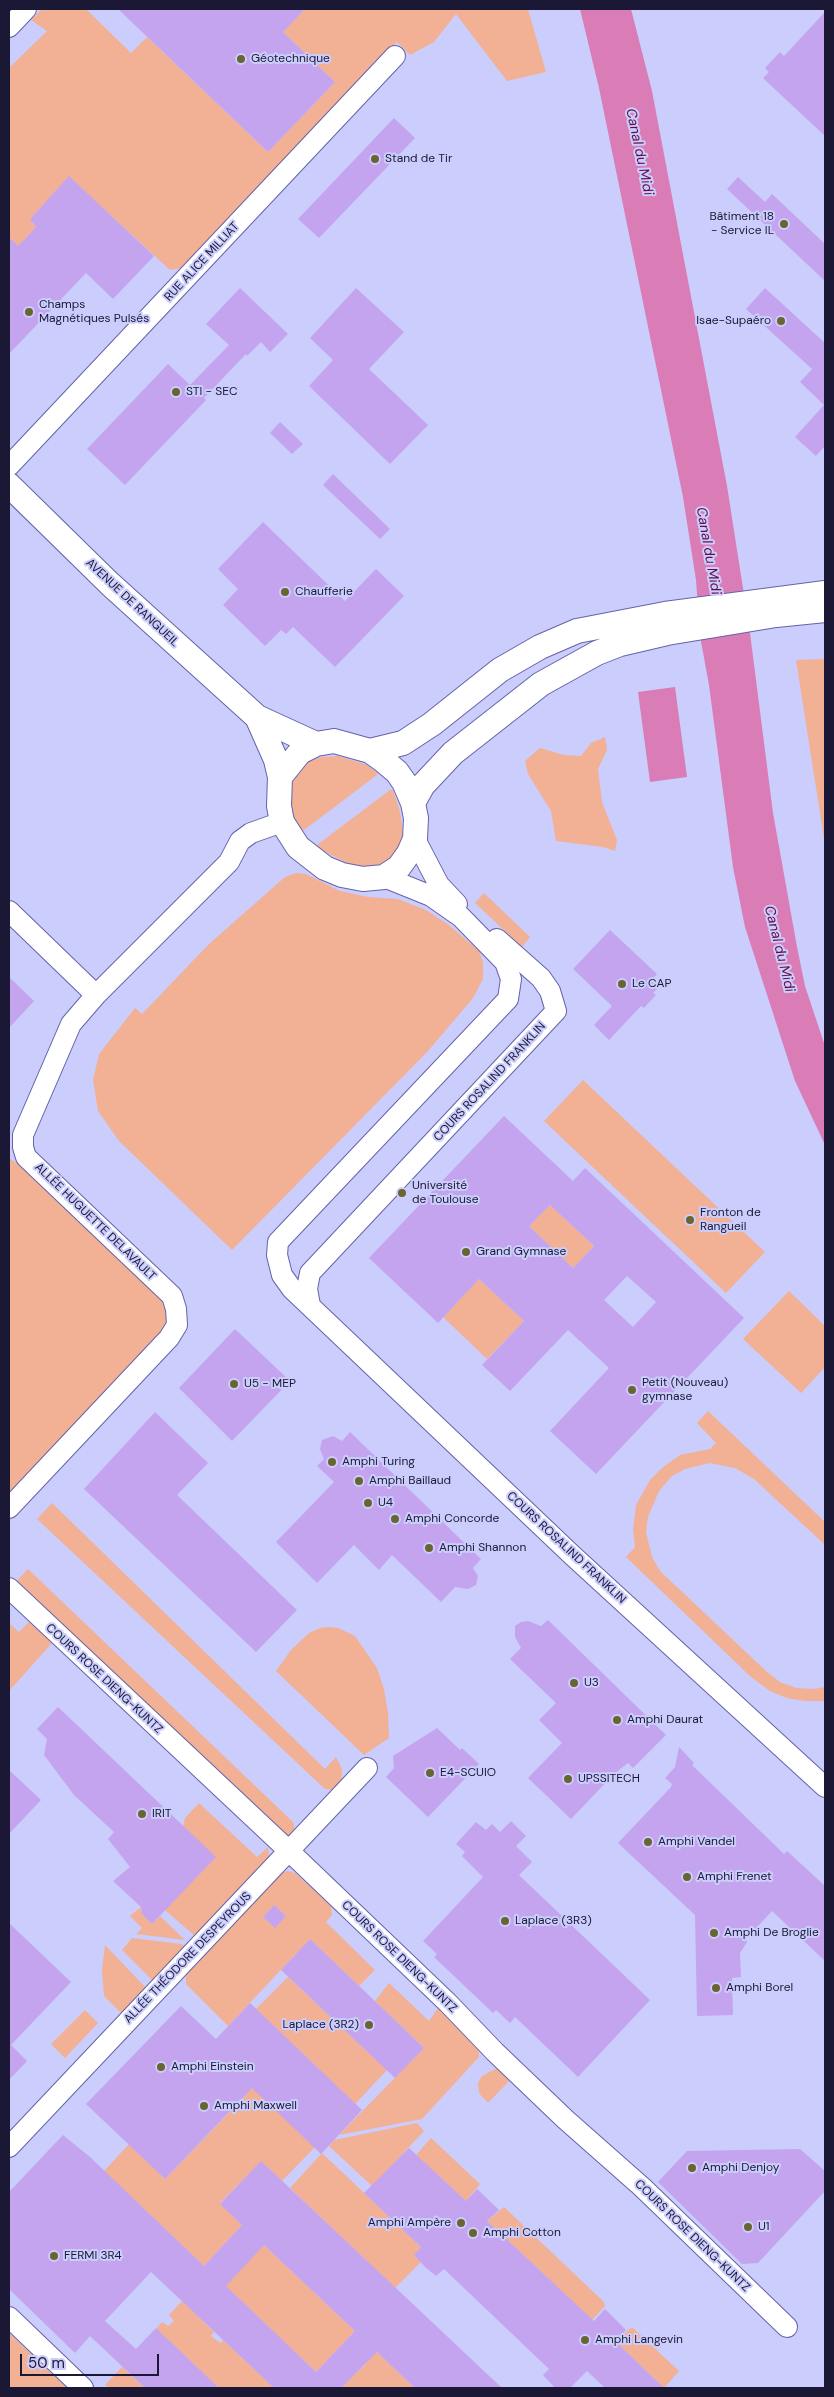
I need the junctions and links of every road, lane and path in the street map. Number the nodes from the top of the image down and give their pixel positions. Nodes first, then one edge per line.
1 (26, 9) edge
2 (9, 27) edge
3 (395, 56) dead end
4 (9, 466) edge
5 (9, 485) edge
6 (825, 593) edge
7 (774, 607) junction
8 (825, 610) edge
9 (666, 623) junction
10 (257, 717) junction
11 (316, 744) junction
12 (370, 751) junction
13 (280, 777) junction
14 (413, 803) junction
15 (282, 822) junction
16 (415, 839) junction
17 (384, 877) junction
18 (9, 911) edge
19 (96, 995) junction
20 (16, 1148) edge
21 (310, 1305) junction
22 (9, 1508) edge
23 (9, 1588) edge
24 (366, 1768) dead end
25 (825, 1787) edge
26 (289, 1851) junction
27 (9, 2147) edge
28 (9, 2317) edge
29 (787, 2327) dead end
30 (83, 2388) edge

1 - 2 street
3 - 4 street, RUE ALICE MILLIAT
5 - 10 street, AVENUE DE RANGUEIL
6 - 7 street
7 - 8 street
7 - 9 street
9 - 12 street
9 - 14 street
10 - 11 street, AVENUE DE RANGUEIL
10 - 13 street, AVENUE DE RANGUEIL
11 - 12 street
11 - 13 street
12 - 14 street
13 - 15 street
14 - 16 street
15 - 17 street
15 - 19 street, ALLÉE HUGUETTE DELAVAULT
16 - 17 street
16 - 21 street, COURS ROSALIND FRANKLIN
17 - 21 street, COURS ROSALIND FRANKLIN
18 - 19 street
19 - 20 street, ALLÉE HUGUETTE DELAVAULT
20 - 22 street, ALLÉE HUGUETTE DELAVAULT
21 - 25 street, COURS ROSALIND FRANKLIN
23 - 26 street, COURS ROSE DIENG-KUNTZ
24 - 26 street, ALLÉE THÉODORE DESPEYROUS
26 - 27 street, ALLÉE THÉODORE DESPEYROUS
26 - 29 street, COURS ROSE DIENG-KUNTZ
28 - 30 street

